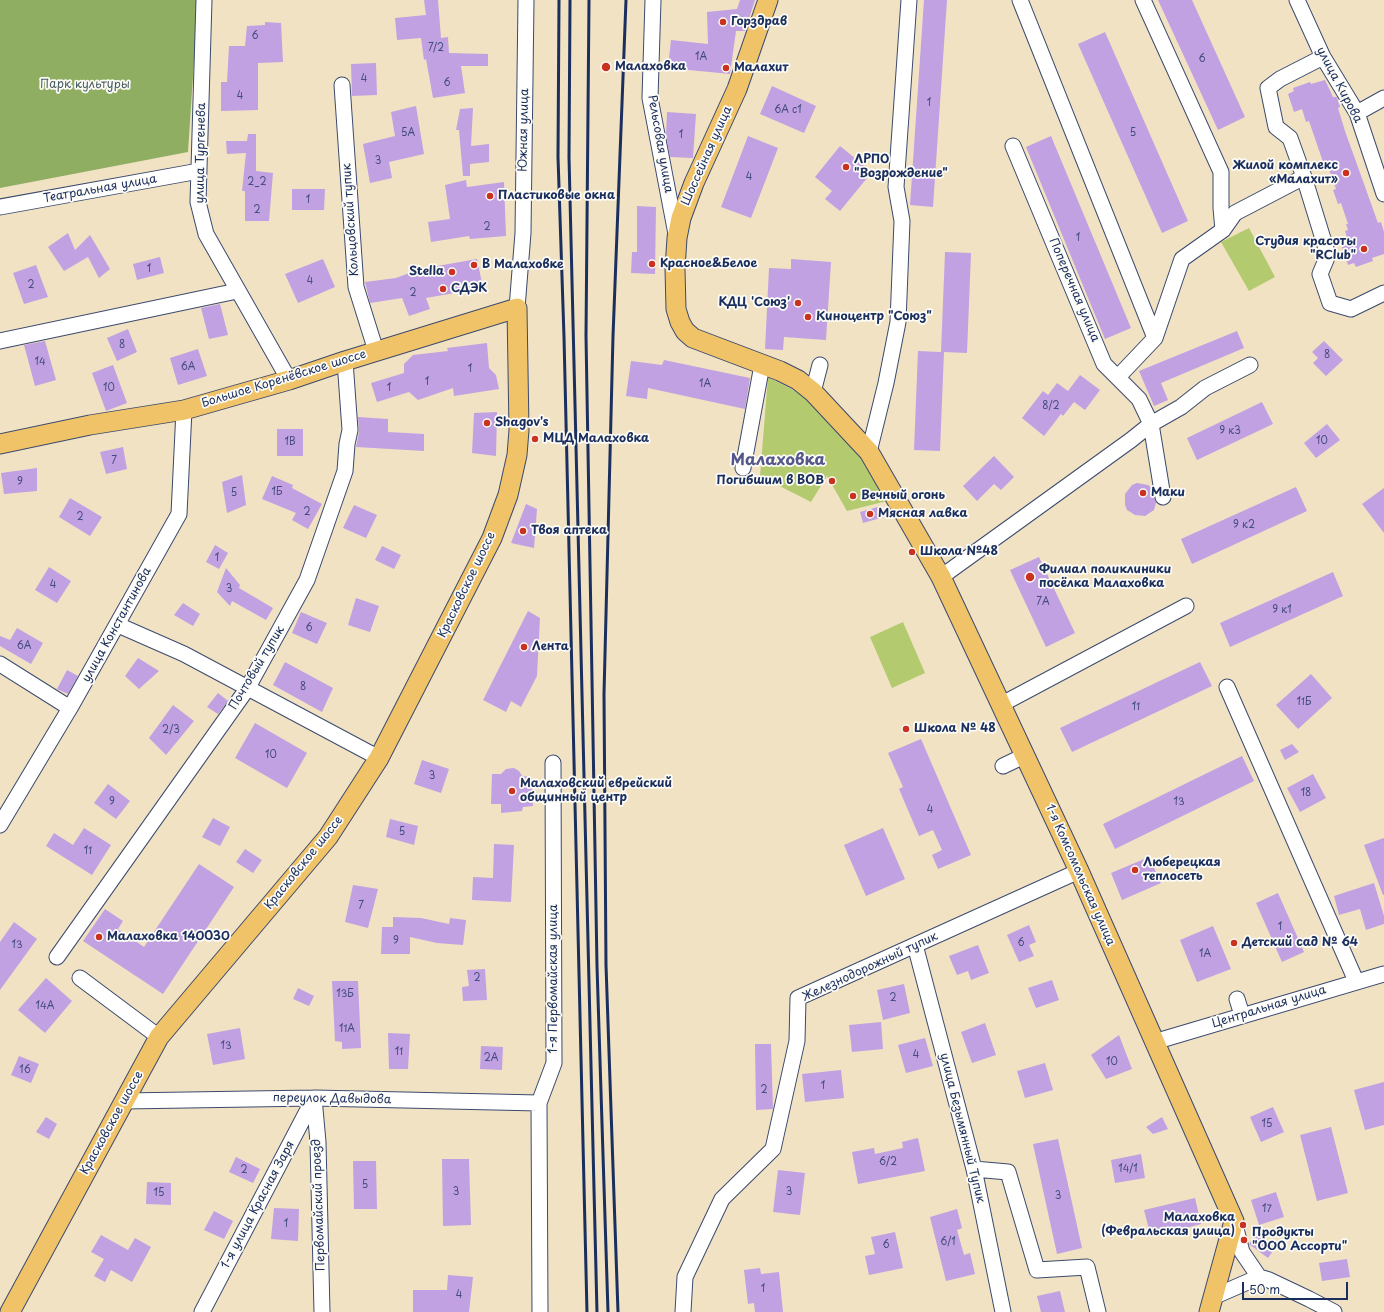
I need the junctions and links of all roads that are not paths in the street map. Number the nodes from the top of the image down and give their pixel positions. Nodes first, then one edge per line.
1 (204, 0) edge
2 (526, 0) edge
3 (653, 0) edge
4 (768, 0) edge
5 (909, 0) edge
6 (1020, 0) edge
7 (1143, 0) edge
8 (1297, 0) edge
9 (1323, 58) junction
10 (342, 85) dead end
11 (1384, 98) edge
12 (1357, 113) junction
13 (1013, 146) dead end
14 (199, 171) junction
15 (1304, 177) junction
16 (1384, 194) edge
17 (0, 207) edge
18 (1223, 230) junction
19 (677, 238) junction
20 (237, 291) junction
21 (1384, 293) edge
22 (517, 308) junction
23 (1155, 338) junction
24 (0, 341) edge
25 (376, 351) junction
26 (345, 361) junction
27 (762, 365) junction
28 (820, 365) dead end
29 (1250, 365) dead end
30 (1118, 377) junction
31 (289, 380) junction
32 (813, 392) junction
33 (184, 410) junction
34 (1151, 424) junction
35 (0, 444) edge
36 (870, 452) junction
37 (743, 468) dead end
38 (1163, 497) dead end
39 (941, 577) junction
40 (1186, 606) dead end
41 (118, 625) junction
42 (0, 664) edge
43 (1227, 687) dead end
44 (247, 689) junction
45 (1002, 704) junction
46 (70, 708) junction
47 (1026, 755) junction
48 (379, 758) junction
49 (553, 763) dead end
50 (1002, 766) dead end
51 (0, 825) edge
52 (1079, 870) junction
53 (915, 946) junction
54 (57, 957) dead end
55 (1384, 974) edge
56 (80, 978) dead end
57 (1356, 981) junction
58 (1237, 999) dead end
59 (1242, 1015) junction
60 (159, 1037) junction
61 (1154, 1042) junction
62 (314, 1098) junction
63 (124, 1101) junction
64 (539, 1103) junction
65 (974, 1169) junction
66 (1234, 1221) junction
67 (1259, 1277) junction
68 (1211, 1304) edge
69 (10, 1312) edge
70 (202, 1312) edge
71 (322, 1312) edge
72 (540, 1312) edge
73 (683, 1312) edge
74 (1003, 1312) edge
75 (1098, 1312) edge
76 (1334, 1312) edge

1 - 14 street, улица Тургенева
2 - 22 street, Южная улица
3 - 19 street, Рельсовая улица
4 - 19 main road, Шоссейная улица
5 - 36 street
6 - 23 street
7 - 18 street
8 - 9 street, улица Кирова
9 - 12 street, улица Кирова
9 - 15 street
10 - 25 street, Кольцовский тупик
11 - 12 street
12 - 16 street, улица Кирова
13 - 30 street, Поперечная улица
14 - 17 street, Театральная улица
14 - 20 street, улица Тургенева
15 - 18 street
15 - 21 street
18 - 23 street
19 - 27 main road, Шоссейная улица
20 - 24 street
20 - 31 street, улица Тургенева
22 - 25 main road, Большое Коренёвское шоссе
22 - 48 main road, Красковское шоссе
23 - 30 street
25 - 26 main road, Большое Коренёвское шоссе
26 - 31 main road, Большое Коренёвское шоссе
26 - 44 street, Почтовый тупик
27 - 32 main road, Шоссейная улица
27 - 37 street
28 - 32 street
29 - 34 street
30 - 34 street, Поперечная улица
31 - 33 main road, Большое Коренёвское шоссе
32 - 36 main road, Шоссейная улица
33 - 35 main road, Большое Коренёвское шоссе
33 - 41 street, улица Константинова
34 - 38 street, Поперечная улица
34 - 39 street
36 - 39 main road, 1-я Комсомольская улица
39 - 45 main road, 1-я Комсомольская улица
40 - 45 street
41 - 44 street
41 - 46 street, улица Константинова
42 - 46 street
43 - 57 street
44 - 48 street
44 - 54 street, Почтовый тупик
45 - 47 main road, 1-я Комсомольская улица
46 - 51 street, улица Константинова
47 - 50 street
47 - 52 main road, 1-я Комсомольская улица
48 - 60 main road, Красковское шоссе
49 - 64 street, 1-я Первомайская улица
52 - 53 street, Железнодорожный тупик
52 - 61 main road, 1-я Комсомольская улица
53 - 65 street, улица Безымянный Тупик
53 - 73 street, Железнодорожный тупик
55 - 57 street, Центральная улица
56 - 60 street
57 - 59 street, Центральная улица
58 - 59 street
59 - 61 street, Центральная улица
60 - 63 main road, Красковское шоссе
61 - 66 main road, 1-я Комсомольская улица
62 - 63 street, переулок Давыдова
62 - 64 street, переулок Давыдова
62 - 70 street, 1-я улица Красная Заря
62 - 71 street, Первомайский проезд
63 - 69 main road, Красковское шоссе
64 - 72 street, 1-я Первомайская улица
65 - 74 street, улица Безымянный Тупик
65 - 75 street
66 - 67 street
66 - 68 main road
67 - 68 street
67 - 76 street

